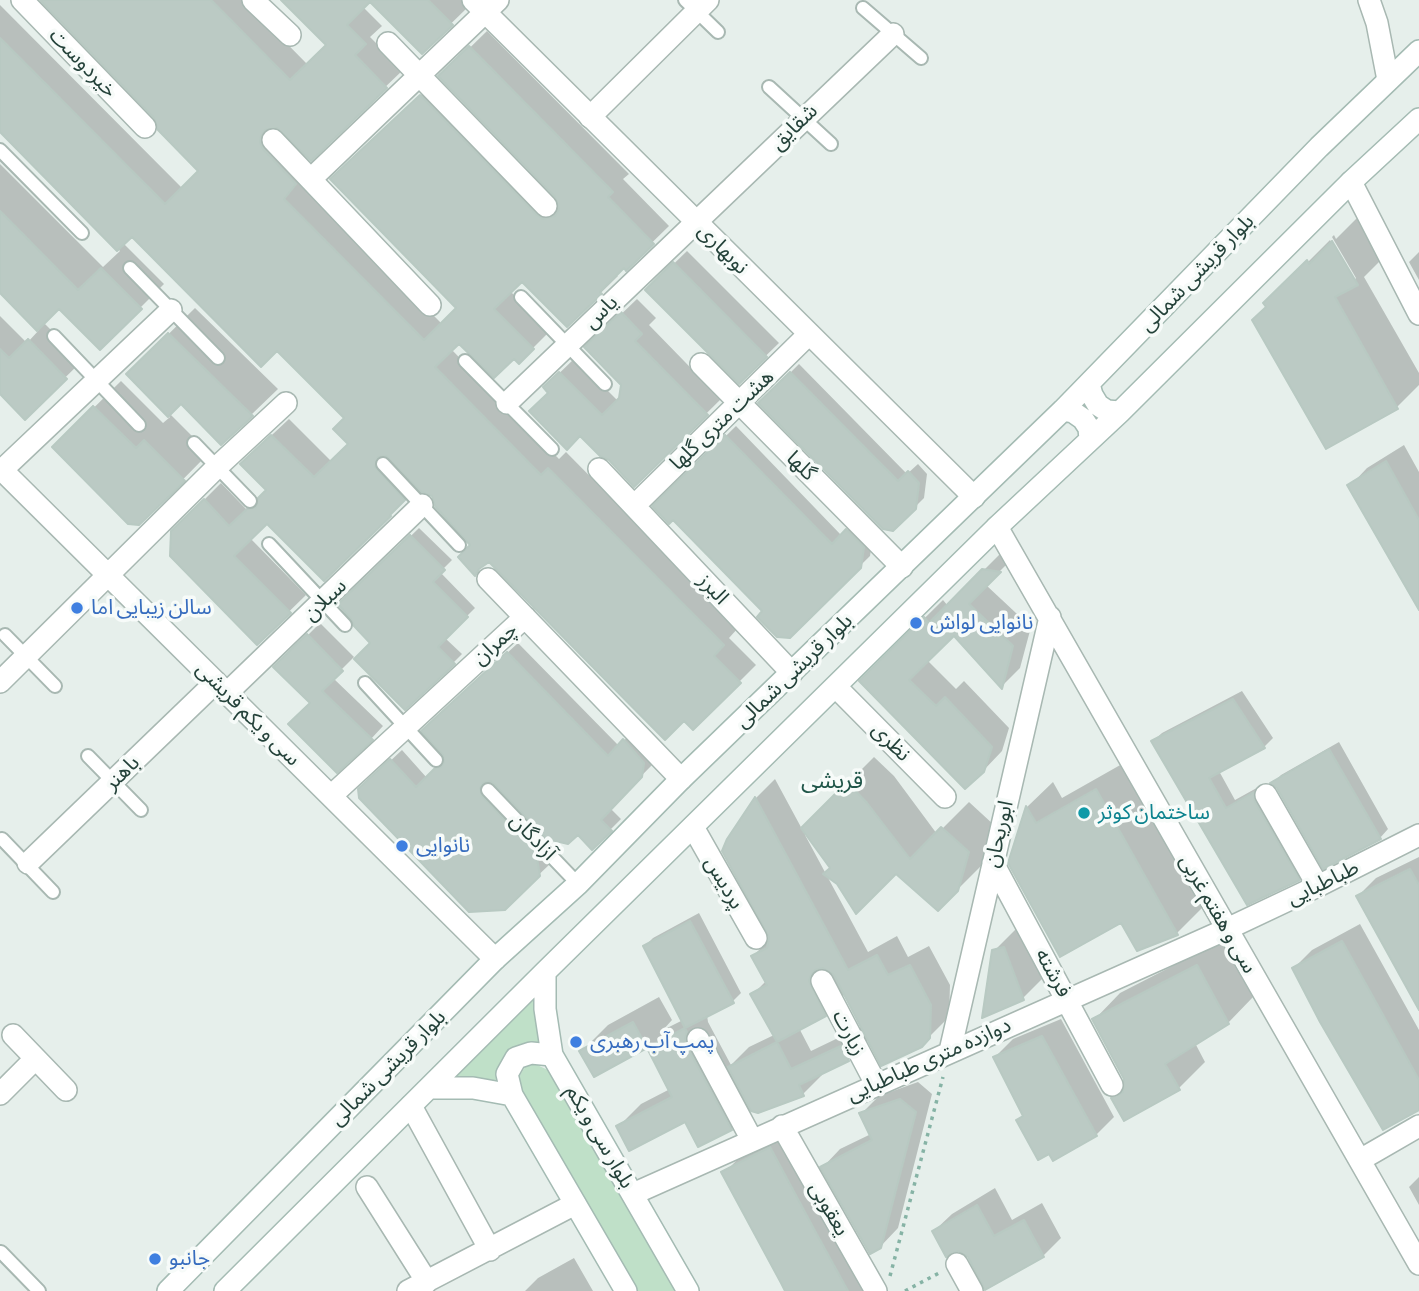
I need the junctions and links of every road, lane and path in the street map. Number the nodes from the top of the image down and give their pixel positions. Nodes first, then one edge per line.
1 (22, 0) edge
2 (253, 0) edge
3 (1369, 0) edge
4 (485, 4) edge
5 (696, 4) edge
6 (863, 8) dead end
7 (718, 32) dead end
8 (892, 34) junction
9 (290, 35) dead end
10 (388, 43) dead end
11 (1418, 50) edge
12 (920, 58) dead end
13 (418, 75) junction
14 (1388, 80) junction
15 (769, 88) dead end
16 (590, 117) junction
17 (803, 118) junction
18 (1419, 119) edge
19 (145, 127) dead end
20 (273, 140) dead end
21 (831, 144) dead end
22 (0, 150) edge
23 (311, 179) junction
24 (1351, 182) junction
25 (546, 206) dead end
26 (695, 221) junction
27 (82, 233) dead end
28 (130, 268) dead end
29 (521, 298) dead end
30 (430, 305) dead end
31 (171, 310) junction
32 (1419, 314) edge
33 (809, 334) junction
34 (54, 336) dead end
35 (568, 345) junction
36 (218, 358) dead end
37 (466, 361) dead end
38 (701, 364) dead end
39 (96, 380) junction
40 (605, 384) dead end
41 (1089, 384) junction
42 (286, 403) dead end
43 (507, 403) junction
44 (739, 404) junction
45 (1063, 410) junction
46 (1120, 412) junction
47 (139, 425) dead end
48 (1090, 440) junction
49 (194, 443) dead end
50 (552, 449) dead end
51 (383, 464) dead end
52 (217, 467) junction
53 (599, 469) dead end
54 (1, 470) edge
55 (974, 497) junction
56 (250, 501) dead end
57 (422, 505) junction
58 (634, 506) junction
59 (997, 527) junction
60 (269, 544) dead end
61 (459, 545) dead end
62 (902, 567) junction
63 (107, 574) junction
64 (488, 579) dead end
65 (325, 602) junction
66 (525, 617) junction
67 (1050, 617) junction
68 (345, 625) dead end
69 (5, 635) dead end
70 (25, 656) junction
71 (792, 673) junction
72 (0, 682) edge
73 (365, 683) dead end
74 (55, 686) dead end
75 (836, 687) junction
76 (221, 688) junction
77 (405, 726) junction
78 (88, 756) dead end
79 (436, 760) dead end
80 (681, 779) junction
81 (113, 781) junction
82 (488, 790) dead end
83 (1266, 795) dead end
84 (331, 796) junction
85 (945, 797) dead end
86 (141, 810) dead end
87 (693, 827) junction
88 (1419, 835) edge
89 (2, 839) dead end
90 (28, 863) junction
91 (993, 863) junction
92 (578, 884) junction
93 (1318, 886) junction
94 (53, 892) dead end
95 (1227, 929) junction
96 (756, 938) dead end
97 (495, 959) junction
98 (545, 972) junction
99 (822, 981) dead end
100 (1067, 999) junction
101 (13, 1035) dead end
102 (698, 1039) dead end
103 (950, 1051) junction
104 (552, 1055) junction
105 (35, 1059) junction
106 (876, 1084) junction
107 (1112, 1085) dead end
108 (429, 1088) junction
109 (66, 1090) dead end
110 (0, 1094) edge
111 (512, 1095) junction
112 (411, 1106) junction
113 (782, 1126) junction
114 (1419, 1126) edge
115 (752, 1140) junction
116 (1360, 1160) junction
117 (367, 1187) dead end
118 (633, 1194) junction
119 (575, 1204) junction
120 (490, 1250) junction
121 (1, 1252) edge
122 (957, 1264) joint
123 (1419, 1264) edge
124 (882, 1284) edge
125 (418, 1286) edge
126 (39, 1291) edge
127 (168, 1291) edge
128 (225, 1291) edge
129 (626, 1291) edge
130 (688, 1291) edge
131 (905, 1291) edge
132 (972, 1291) edge

1 - 19 street, خیردوست
2 - 9 street
3 - 14 street
4 - 13 street
4 - 16 street, نوبهاری
5 - 7 lane
5 - 16 street
6 - 8 lane
8 - 12 lane
8 - 17 street, شقایق
10 - 13 street
11 - 14 street, بلوار قریشی شمالی
13 - 23 street
13 - 25 street
14 - 41 street, بلوار قریشی شمالی
15 - 17 lane
16 - 26 street, نوبهاری
17 - 21 lane
17 - 26 street, شقایق
18 - 24 street, بلوار قریشی شمالی
20 - 23 street
22 - 27 lane
23 - 30 street
24 - 32 street
24 - 46 street, بلوار قریشی شمالی
26 - 33 street, نوبهاری
26 - 35 street, یاس
28 - 31 lane
29 - 35 lane
31 - 36 lane
31 - 39 street
33 - 44 street, هشت متری گلها
33 - 55 street, نوبهاری
34 - 39 lane
35 - 40 lane
35 - 43 street, یاس
37 - 43 lane
38 - 44 street, گلها
39 - 47 lane
39 - 54 street
41 - 45 street, بلوار قریشی شمالی
41 - 46 street
42 - 52 street
43 - 50 lane
44 - 58 street, هشت متری گلها
44 - 62 street, گلها
45 - 48 street
45 - 55 street, بلوار قریشی شمالی
46 - 48 street, بلوار قریشی شمالی
48 - 59 street, بلوار قریشی شمالی
49 - 52 lane
51 - 57 lane
52 - 56 lane
52 - 63 street
53 - 58 street, البرز
54 - 63 street, سی و یکم قریشی
55 - 62 street, بلوار قریشی شمالی
57 - 61 lane
57 - 65 street, سبلان
58 - 71 street, البرز
59 - 67 street, سی و هفتم غربی
59 - 75 street, بلوار قریشی شمالی
60 - 65 lane
62 - 71 street, بلوار قریشی شمالی
63 - 70 street
63 - 76 street, سی و یکم قریشی
64 - 66 street
65 - 68 lane
65 - 76 street, سبلان
66 - 77 street, چمران
66 - 80 street, چمران
67 - 91 street, ابوریحان
67 - 95 street, سی و هفتم غربی
69 - 70 lane
70 - 72 street
70 - 74 lane
71 - 80 street, بلوار قریشی شمالی
73 - 77 lane
75 - 85 street, نظری
75 - 87 street, بلوار قریشی شمالی
76 - 81 street, باهنر
76 - 84 street, سی و یکم قریشی
77 - 79 lane
77 - 84 street, چمران
78 - 81 lane
80 - 92 street, بلوار قریشی شمالی
81 - 86 lane
81 - 90 street, باهنر
82 - 92 lane, آزادگان
83 - 93 street
84 - 97 street, سی و یکم قریشی
87 - 96 street, پردیس
87 - 98 street, بلوار قریشی شمالی
88 - 93 street, طباطبایی
89 - 90 lane
90 - 94 lane
91 - 100 street, فرشته
91 - 103 street, ابوریحان
92 - 97 street, بلوار قریشی شمالی
93 - 95 street, طباطبایی
95 - 100 street, دوازده متری طباطبایی
95 - 116 street, سی و هفتم غربی
97 - 127 street, بلوار قریشی شمالی
98 - 104 street, بلوار سی و یکم
98 - 108 street, بلوار قریشی شمالی
99 - 106 street, زیارت
100 - 103 street, دوازده متری طباطبایی
100 - 107 street, فرشته
101 - 105 street
102 - 115 street
103 - 106 street, دوازده متری طباطبایی
103 - 124 path
104 - 111 street
104 - 118 street, بلوار سی و یکم
105 - 109 street
105 - 110 street
106 - 113 street, دوازده متری طباطبایی
108 - 111 street
108 - 112 street, بلوار قریشی شمالی
111 - 119 street
112 - 120 street
112 - 128 street, بلوار قریشی شمالی
113 - 115 street, دوازده متری طباطبایی
113 - 124 street, یعقوبی
114 - 116 street
115 - 118 street, دوازده متری طباطبایی
116 - 123 street, سی و هفتم غربی
117 - 125 street
118 - 130 street, بلوار سی و یکم
119 - 120 street
119 - 129 street
120 - 125 street
121 - 126 lane
122 - 131 path
122 - 132 street

